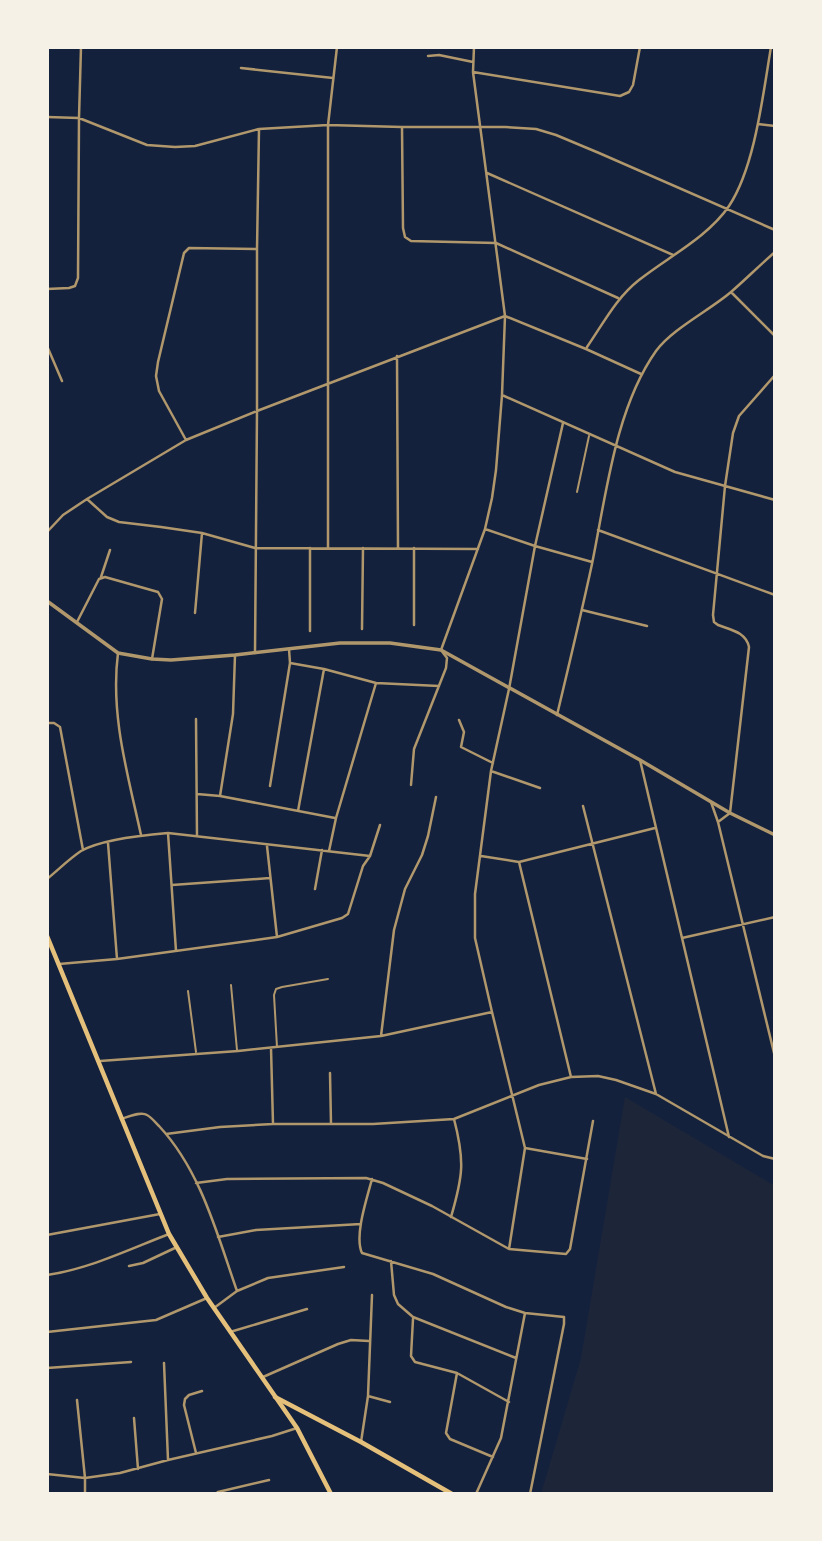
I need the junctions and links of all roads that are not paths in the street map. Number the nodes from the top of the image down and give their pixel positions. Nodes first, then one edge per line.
1 (81, 47) edge
2 (337, 47) edge
3 (474, 47) edge
4 (640, 47) edge
5 (771, 47) edge
6 (428, 56) dead end
7 (473, 62) junction
8 (241, 68) dead end
9 (473, 72) junction
10 (332, 78) junction
11 (47, 117) edge
12 (79, 118) junction
13 (758, 124) junction
14 (328, 125) junction
15 (775, 126) edge
16 (402, 127) junction
17 (480, 127) junction
18 (259, 129) junction
19 (487, 173) junction
20 (727, 209) junction
21 (775, 230) edge
22 (495, 243) junction
23 (257, 249) junction
24 (775, 252) edge
25 (673, 255) junction
26 (47, 289) edge
27 (731, 292) junction
28 (620, 298) junction
29 (505, 316) junction
30 (775, 336) edge
31 (47, 346) edge
32 (586, 349) junction
33 (397, 356) junction
34 (641, 374) junction
35 (775, 374) edge
36 (62, 381) dead end
37 (327, 384) junction
38 (502, 395) junction
39 (257, 411) junction
40 (563, 423) junction
41 (590, 435) junction
42 (186, 440) junction
43 (616, 447) junction
44 (725, 486) junction
45 (577, 492) dead end
46 (87, 499) junction
47 (775, 500) edge
48 (485, 529) junction
49 (598, 530) junction
50 (47, 532) edge
51 (202, 533) junction
52 (535, 546) junction
53 (255, 548) junction
54 (310, 548) junction
55 (328, 548) junction
56 (363, 548) junction
57 (398, 548) junction
58 (414, 548) junction
59 (478, 549) junction
60 (110, 550) dead end
61 (592, 562) junction
62 (717, 573) junction
63 (101, 578) junction
64 (775, 595) edge
65 (47, 601) edge
66 (582, 610) junction
67 (195, 613) dead end
68 (76, 623) junction
69 (414, 625) dead end
70 (647, 626) dead end
71 (362, 629) dead end
72 (310, 631) dead end
73 (289, 649) junction
74 (441, 650) junction
75 (118, 653) junction
76 (255, 653) junction
77 (235, 655) junction
78 (152, 659) junction
79 (290, 663) junction
80 (324, 669) junction
81 (376, 683) junction
82 (439, 686) junction
83 (509, 689) junction
84 (557, 715) junction
85 (196, 719) dead end
86 (459, 720) dead end
87 (47, 723) edge
88 (640, 760) junction
89 (493, 763) junction
90 (491, 771) junction
91 (411, 785) dead end
92 (270, 786) dead end
93 (541, 788) dead end
94 (197, 794) junction
95 (220, 796) junction
96 (436, 797) dead end
97 (711, 802) junction
98 (583, 806) dead end
99 (298, 811) junction
100 (730, 813) junction
101 (336, 818) junction
102 (718, 822) junction
103 (380, 825) dead end
104 (655, 828) junction
105 (168, 833) junction
106 (141, 835) junction
107 (775, 835) edge
108 (197, 836) junction
109 (108, 842) junction
110 (593, 844) junction
111 (267, 845) junction
112 (83, 850) junction
113 (322, 850) junction
114 (329, 851) junction
115 (480, 855) junction
116 (370, 856) junction
117 (519, 862) junction
118 (270, 878) junction
119 (47, 879) edge
120 (172, 885) junction
121 (315, 890) dead end
122 (775, 917) edge
123 (742, 925) junction
124 (47, 936) edge
125 (277, 937) junction
126 (682, 939) junction
127 (176, 951) junction
128 (117, 958) junction
129 (59, 964) junction
130 (328, 979) dead end
131 (230, 985) dead end
132 (188, 991) dead end
133 (492, 1012) junction
134 (380, 1037) junction
135 (277, 1047) junction
136 (271, 1048) junction
137 (237, 1051) junction
138 (196, 1053) junction
139 (775, 1057) edge
140 (99, 1061) junction
141 (330, 1073) dead end
142 (571, 1077) junction
143 (656, 1094) junction
144 (511, 1095) junction
145 (121, 1119) junction
146 (454, 1119) junction
147 (593, 1121) dead end
148 (331, 1124) junction
149 (273, 1125) junction
150 (166, 1134) junction
151 (729, 1137) junction
152 (525, 1148) junction
153 (587, 1159) junction
154 (775, 1159) edge
155 (372, 1179) junction
156 (196, 1183) junction
157 (160, 1214) junction
158 (451, 1217) junction
159 (361, 1224) junction
160 (169, 1234) junction
161 (47, 1235) edge
162 (218, 1237) junction
163 (177, 1247) junction
164 (509, 1249) junction
165 (391, 1261) junction
166 (129, 1266) dead end
167 (344, 1267) dead end
168 (47, 1275) edge
169 (237, 1291) junction
170 (372, 1296) dead end
171 (207, 1298) junction
172 (214, 1308) junction
173 (307, 1309) dead end
174 (525, 1313) junction
175 (413, 1317) junction
176 (47, 1332) edge
177 (230, 1332) junction
178 (369, 1341) junction
179 (516, 1358) junction
180 (131, 1362) dead end
181 (164, 1363) dead end
182 (47, 1367) edge
183 (457, 1373) junction
184 (262, 1377) junction
185 (202, 1391) dead end
186 (368, 1396) junction
187 (275, 1397) junction
188 (77, 1400) dead end
189 (390, 1402) dead end
190 (509, 1402) junction
191 (134, 1418) dead end
192 (297, 1428) junction
193 (361, 1442) junction
194 (196, 1453) junction
195 (493, 1457) junction
196 (168, 1460) junction
197 (138, 1469) junction
198 (47, 1474) edge
199 (85, 1478) junction
200 (269, 1480) dead end
201 (85, 1494) edge
202 (216, 1494) edge
203 (331, 1494) edge
204 (452, 1494) edge
205 (476, 1494) edge
206 (530, 1494) edge

1 - 12 street
2 - 10 street
3 - 7 street
4 - 9 street
5 - 13 street
6 - 7 street
7 - 9 street
8 - 10 street
9 - 17 street
10 - 14 street
11 - 12 street
12 - 18 street
12 - 26 street
13 - 15 street
13 - 20 street
14 - 16 street
14 - 18 street
14 - 37 street
16 - 17 street
16 - 22 street
17 - 19 street
17 - 20 street
18 - 23 street
19 - 22 street
19 - 25 street
20 - 21 street
20 - 25 street
22 - 28 street
22 - 29 street
23 - 39 street
23 - 42 street
24 - 27 street
25 - 28 street
27 - 30 street
27 - 34 street
28 - 32 street
29 - 32 street
29 - 33 street
29 - 38 street
31 - 36 street
32 - 34 street
33 - 37 street
33 - 57 street
34 - 43 street
35 - 44 street
37 - 39 street
37 - 55 street
38 - 40 street
38 - 48 street
39 - 42 street
39 - 53 street
40 - 41 street
40 - 52 street
41 - 43 street
41 - 45 lane
42 - 46 street
43 - 44 street
43 - 49 street
44 - 47 street
44 - 62 street
46 - 50 street
46 - 51 street
48 - 52 street
48 - 59 street
49 - 61 street
49 - 62 street
51 - 53 street
51 - 67 street
52 - 61 street
52 - 83 street
53 - 54 street
53 - 76 street
54 - 55 street
54 - 72 street
55 - 56 street
56 - 57 street
56 - 71 street
57 - 58 street
58 - 59 street
58 - 69 street
59 - 74 street
60 - 63 street
61 - 66 street
62 - 64 street
62 - 100 street
63 - 68 street
63 - 78 street
65 - 68 street
66 - 70 street
66 - 84 street
68 - 75 street
73 - 74 street
73 - 76 street
73 - 79 street
74 - 82 street
74 - 83 street
75 - 78 street
75 - 106 street
76 - 77 street
77 - 78 street
77 - 95 street
79 - 80 street
79 - 92 street
80 - 81 street
80 - 99 street
81 - 82 street
81 - 101 street
82 - 91 street
83 - 84 street
83 - 89 street
84 - 88 street
85 - 94 street
86 - 89 street
87 - 112 street
88 - 97 street
88 - 104 street
89 - 90 street
90 - 93 street
90 - 115 street
94 - 95 street
94 - 108 street
95 - 99 street
96 - 134 street
97 - 100 street
97 - 102 street
98 - 110 street
99 - 101 street
100 - 102 street
100 - 107 street
101 - 114 street
102 - 123 street
103 - 116 street
104 - 110 street
104 - 126 street
105 - 106 street
105 - 108 street
105 - 120 street
106 - 109 street
108 - 111 street
109 - 112 street
109 - 128 street
110 - 117 street
110 - 143 street
111 - 113 street
111 - 118 street
112 - 119 street
113 - 114 street
113 - 121 street
114 - 116 street
115 - 117 street
115 - 133 street
116 - 125 street
117 - 142 street
118 - 120 street
118 - 125 street
120 - 127 street
122 - 123 street
123 - 126 street
123 - 139 street
124 - 129 main road
125 - 127 street
126 - 151 street
127 - 128 street
128 - 129 street
129 - 140 main road
130 - 135 lane
131 - 137 lane
132 - 138 lane
133 - 134 street
133 - 144 street
134 - 135 street
135 - 136 street
136 - 137 street
136 - 149 street
137 - 138 street
138 - 140 street
140 - 145 main road
141 - 148 street
142 - 143 street
142 - 144 street
143 - 151 street
144 - 146 street
144 - 152 street
145 - 150 street
145 - 157 main road
146 - 148 street
146 - 158 street
147 - 153 street
148 - 149 street
149 - 150 street
150 - 156 street
151 - 154 street
152 - 153 street
152 - 164 street
153 - 164 street
155 - 156 street
155 - 158 street
155 - 159 street
156 - 162 street
157 - 160 main road
157 - 161 street
158 - 164 street
159 - 162 street
159 - 165 street
160 - 163 main road
160 - 168 street
162 - 169 street
163 - 166 street
163 - 171 main road
165 - 174 street
165 - 175 street
167 - 169 street
169 - 172 street
170 - 178 street
171 - 172 main road
171 - 176 street
172 - 177 main road
173 - 177 street
174 - 179 street
174 - 206 street
175 - 179 street
175 - 183 street
177 - 184 main road
178 - 184 street
178 - 186 street
179 - 190 street
180 - 182 street
181 - 196 street
183 - 190 street
183 - 195 street
184 - 187 main road
185 - 194 street
186 - 189 street
186 - 193 street
187 - 192 main road
187 - 193 main road
188 - 199 street
190 - 195 street
191 - 197 street
192 - 194 street
192 - 203 main road
193 - 204 main road
194 - 196 street
195 - 205 street
196 - 197 street
197 - 199 street
198 - 199 street
199 - 201 street
200 - 202 street

